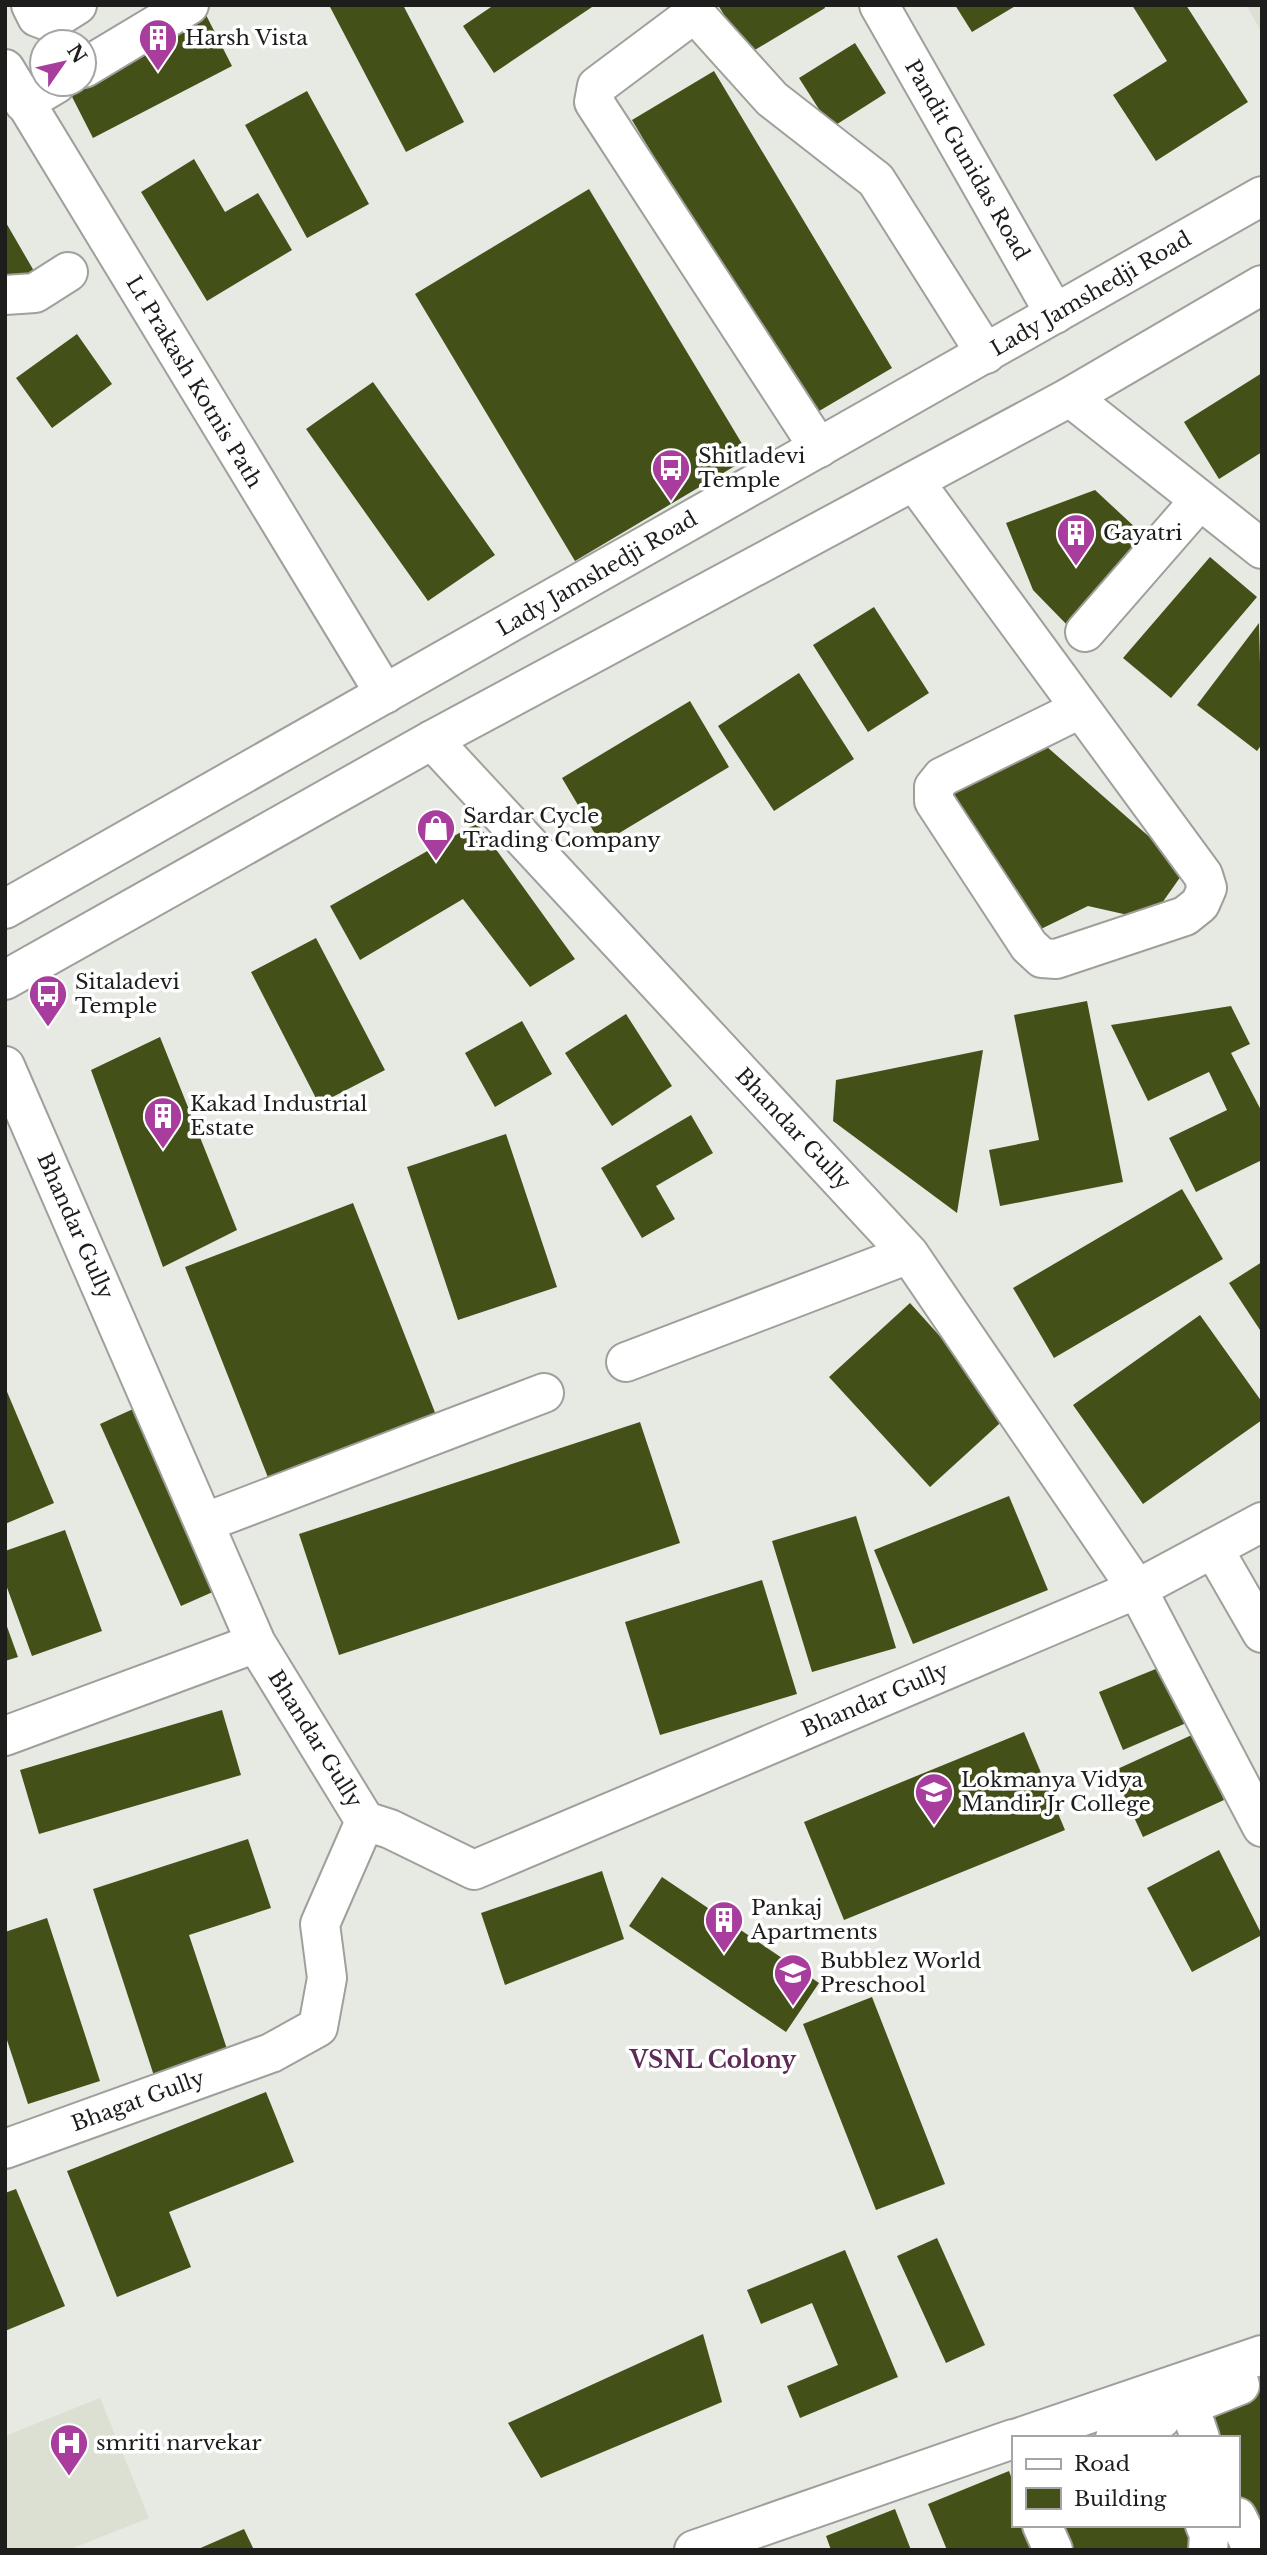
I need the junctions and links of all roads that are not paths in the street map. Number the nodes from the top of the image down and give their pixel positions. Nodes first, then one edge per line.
1 (31, 5) edge
2 (76, 5) edge
3 (189, 5) edge
4 (879, 5) edge
5 (98, 60) edge
6 (5, 69) edge
7 (32, 98) edge
8 (24, 103) junction
9 (1262, 196) edge
10 (68, 272) dead end
11 (1262, 285) edge
12 (5, 295) edge
13 (1055, 314) junction
14 (986, 354) junction
15 (1070, 397) junction
16 (819, 448) junction
17 (915, 481) junction
18 (1200, 500) junction
19 (1262, 549) edge
20 (1084, 632) dead end
21 (384, 694) junction
22 (1080, 709) junction
23 (432, 740) junction
24 (5, 909) edge
25 (5, 980) edge
26 (5, 1066) edge
27 (909, 1254) junction
28 (626, 1362) dead end
29 (544, 1393) dead end
30 (206, 1522) junction
31 (1262, 1522) edge
32 (1213, 1548) junction
33 (1138, 1589) junction
34 (1258, 1618) edge
35 (256, 1643) junction
36 (5, 1736) edge
37 (365, 1821) junction
38 (1262, 1827) edge
39 (5, 2149) edge
40 (1262, 2355) edge
41 (1262, 2377) edge
42 (1160, 2417) edge
43 (1053, 2436) edge
44 (1119, 2436) edge
45 (1199, 2436) edge
46 (1012, 2443) edge
47 (1239, 2521) edge
48 (1043, 2527) edge
49 (1206, 2527) edge
50 (694, 2550) edge
51 (1053, 2550) edge
52 (1208, 2550) edge
53 (1253, 2550) edge

1 - 2 street
3 - 5 street
4 - 13 street, Pandit Gunidas Road
6 - 8 street, Lt Prakash Kotnis Path
7 - 8 street
8 - 21 street, Lt Prakash Kotnis Path
9 - 13 street, Lady Jamshedji Road
10 - 12 street
11 - 15 street
13 - 14 street, Lady Jamshedji Road
14 - 16 street, Lady Jamshedji Road
14 - 16 street
15 - 17 street
15 - 18 street
16 - 21 street, Lady Jamshedji Road
17 - 22 street
17 - 23 street
18 - 19 street
18 - 20 street
21 - 24 street, Lady Jamshedji Road
22 - 22 street
23 - 25 street
23 - 27 street, Bhandar Gully
26 - 30 street, Bhandar Gully
27 - 28 street
27 - 33 street, Bhandar Gully
29 - 30 street
30 - 35 street, Bhandar Gully
31 - 32 street
32 - 33 street
32 - 34 street
33 - 37 street, Bhandar Gully
33 - 38 street
35 - 36 street
35 - 37 street, Bhandar Gully
37 - 39 street, Bhagat Gully
40 - 42 street
41 - 45 street
42 - 43 street
42 - 44 street
46 - 50 street
47 - 53 street
48 - 51 street
49 - 52 street

